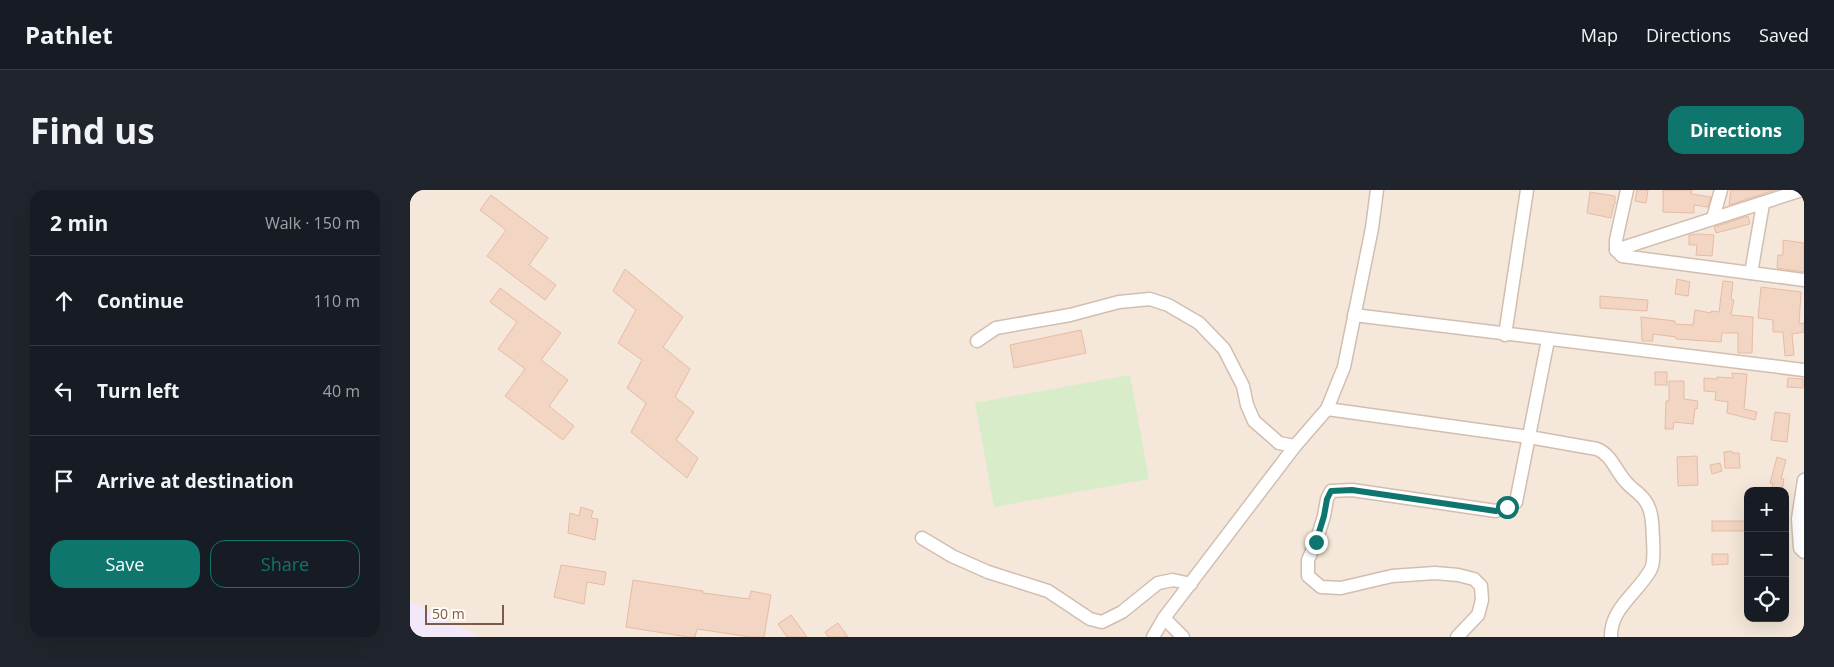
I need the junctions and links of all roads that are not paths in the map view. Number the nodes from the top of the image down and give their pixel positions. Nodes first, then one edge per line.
1 (1377, 190) edge
2 (1527, 190) edge
3 (1627, 190) edge
4 (1721, 190) edge
5 (1802, 190) edge
6 (1764, 204) junction
7 (1713, 218) junction
8 (1616, 250) junction
9 (1751, 273) junction
10 (1804, 280) edge
11 (1354, 315) junction
12 (1505, 335) junction
13 (977, 340) dead end
14 (1548, 340) junction
15 (1804, 370) edge
16 (1327, 409) junction
17 (1530, 437) junction
18 (1295, 446) junction
19 (1804, 480) edge
20 (922, 538) dead end
21 (1804, 552) edge
22 (1191, 584) junction
23 (1164, 618) junction
24 (1153, 637) edge
25 (1183, 637) edge
26 (1457, 637) edge
27 (1611, 637) edge

1 - 11 street
2 - 12 street
3 - 8 street
4 - 7 street
5 - 6 street
6 - 7 street
6 - 9 street
7 - 8 street
8 - 9 street
9 - 10 street
11 - 12 street
11 - 16 street
12 - 14 street
13 - 18 street
14 - 15 street
14 - 17 street
16 - 17 street
16 - 18 street
17 - 26 street
17 - 27 street
18 - 22 street
19 - 21 street
20 - 22 street
22 - 23 street
23 - 24 street
23 - 25 street

